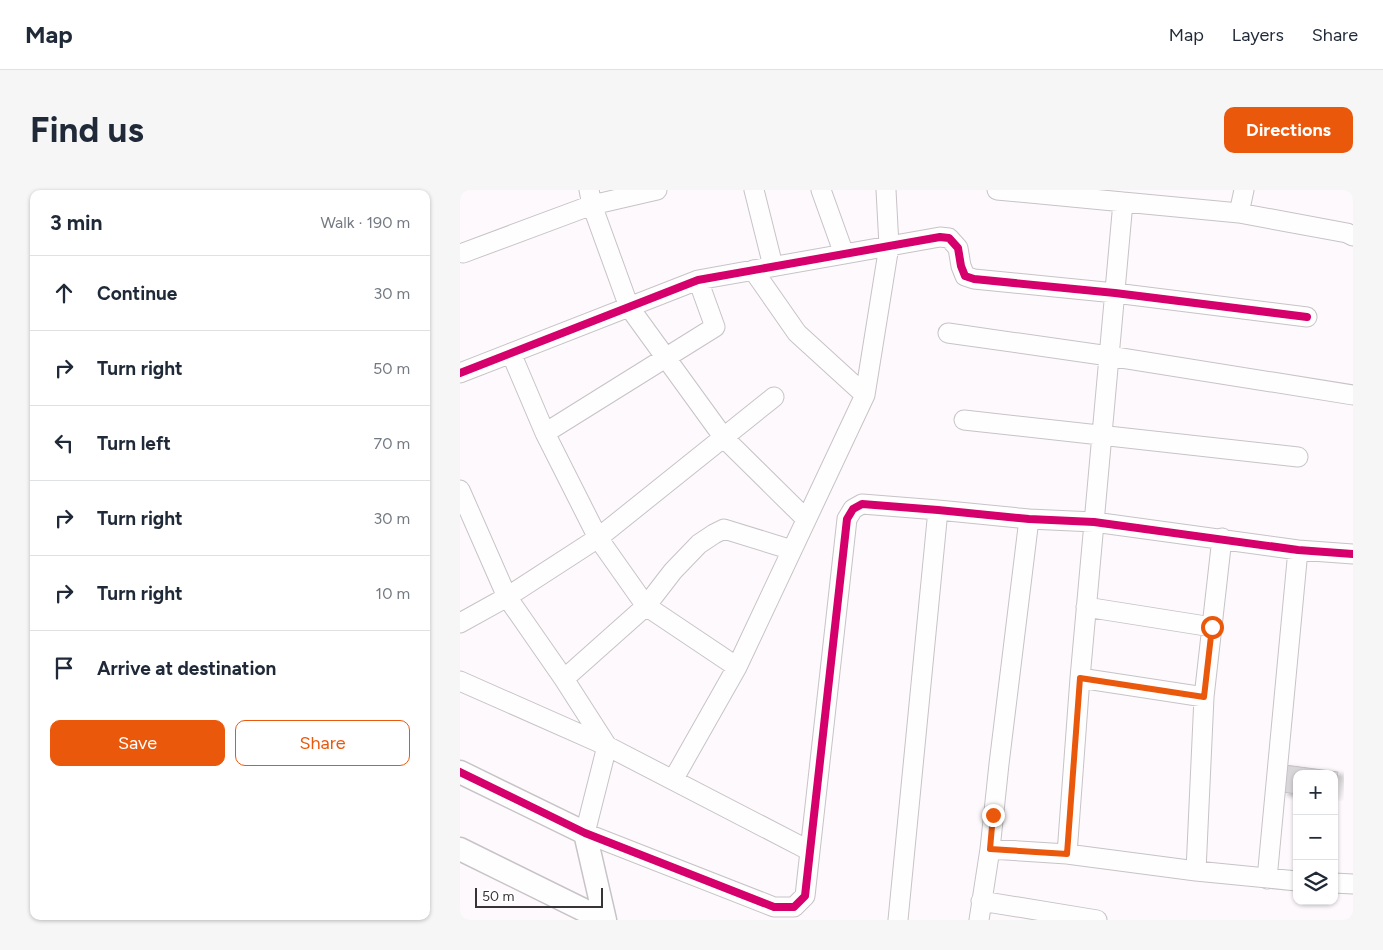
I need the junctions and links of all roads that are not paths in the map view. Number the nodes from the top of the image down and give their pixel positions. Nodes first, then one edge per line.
1 (658, 190) edge
2 (754, 190) edge
3 (822, 190) edge
4 (886, 190) edge
5 (996, 190) edge
6 (1244, 190) edge
7 (591, 198) edge
8 (1123, 202) junction
9 (1240, 213) junction
10 (1353, 236) edge
11 (889, 246) junction
12 (463, 253) dead end
13 (844, 254) junction
14 (773, 266) junction
15 (753, 270) junction
16 (698, 280) junction
17 (1115, 293) junction
18 (629, 307) junction
19 (1307, 316) dead end
20 (948, 334) dead end
21 (510, 353) junction
22 (1109, 356) junction
23 (665, 359) junction
24 (460, 373) edge
25 (865, 394) junction
26 (1353, 395) edge
27 (774, 397) dead end
28 (964, 420) dead end
29 (545, 433) junction
30 (1102, 435) junction
31 (724, 438) junction
32 (1298, 457) dead end
33 (460, 490) edge
34 (938, 510) junction
35 (806, 519) junction
36 (1029, 519) junction
37 (1094, 522) junction
38 (598, 538) junction
39 (1222, 538) junction
40 (792, 550) junction
41 (1298, 550) junction
42 (1353, 554) edge
43 (507, 597) junction
44 (646, 606) junction
45 (1086, 607) junction
46 (460, 623) edge
47 (1212, 627) junction
48 (737, 667) junction
49 (1080, 678) junction
50 (564, 679) junction
51 (460, 681) edge
52 (1204, 697) junction
53 (607, 746) junction
54 (460, 772) edge
55 (673, 780) junction
56 (586, 833) junction
57 (460, 849) edge
58 (990, 849) junction
59 (810, 851) junction
60 (1067, 854) junction
61 (1196, 871) junction
62 (1266, 879) junction
63 (1293, 880) edge
64 (1338, 883) edge
65 (1353, 884) edge
66 (981, 901) junction
67 (604, 920) edge
68 (898, 920) edge
69 (979, 920) edge
70 (1097, 920) edge

1 - 7 street
2 - 14 street
3 - 13 street
4 - 11 street
5 - 8 street
6 - 9 street
7 - 12 street
7 - 18 street
8 - 9 street
8 - 17 street
9 - 10 street
11 - 13 street
11 - 17 street
11 - 25 street
13 - 14 street
14 - 15 street
15 - 16 street
15 - 25 street
16 - 18 street
16 - 23 street
17 - 19 street
17 - 22 street
18 - 21 street
18 - 23 street
20 - 22 street
21 - 24 street
21 - 29 street
22 - 26 street
22 - 30 street
23 - 29 street
23 - 31 street
25 - 35 street
27 - 31 street
28 - 30 street
29 - 38 street
30 - 32 street
30 - 37 street
31 - 35 street
31 - 38 street
33 - 43 street
34 - 36 street
34 - 59 street
34 - 68 street
35 - 40 street
36 - 37 street
36 - 58 street
37 - 39 street
37 - 45 street
38 - 43 street
38 - 44 street
39 - 41 street
39 - 47 street
40 - 44 street
40 - 48 street
41 - 42 street
41 - 62 street
43 - 46 street
43 - 50 street
44 - 48 street
44 - 50 street
45 - 47 street
45 - 49 street
47 - 52 street
48 - 55 street
49 - 52 street
49 - 60 street
50 - 53 street
51 - 53 street
52 - 61 street
53 - 55 street
53 - 56 street
54 - 56 street
55 - 59 street
56 - 59 street
56 - 67 street
57 - 67 street
58 - 60 street
58 - 66 street
60 - 61 street
61 - 62 street
62 - 63 street
64 - 65 street
66 - 69 street
66 - 70 street

